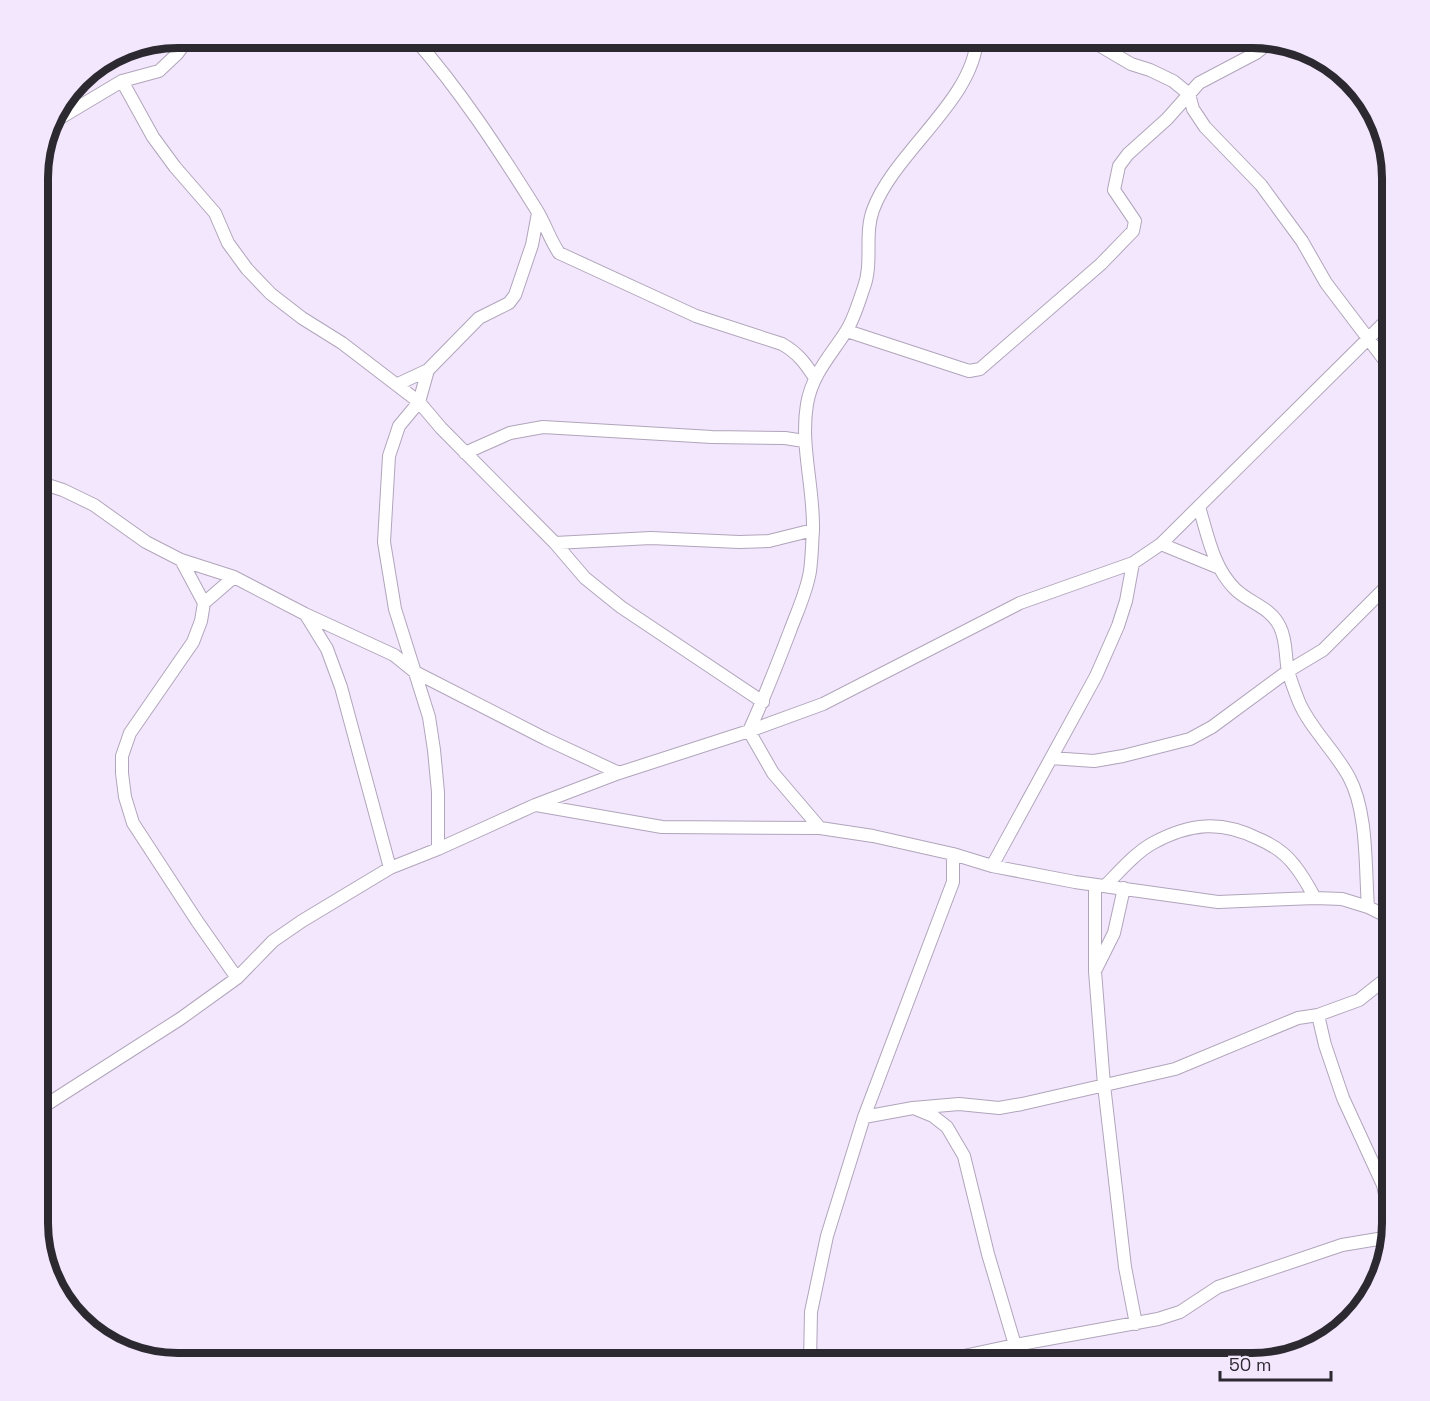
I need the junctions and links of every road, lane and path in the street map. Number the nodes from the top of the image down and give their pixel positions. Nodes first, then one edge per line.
1 (182, 48) edge
2 (423, 48) edge
3 (975, 48) edge
4 (1104, 48) edge
5 (1261, 48) edge
6 (123, 81) junction
7 (1189, 94) junction
8 (67, 112) edge
9 (538, 212) junction
10 (1382, 325) edge
11 (847, 331) junction
12 (1368, 339) junction
13 (1382, 357) edge
14 (429, 370) junction
15 (815, 378) junction
16 (398, 384) junction
17 (419, 402) junction
18 (804, 441) junction
19 (465, 453) junction
20 (48, 485) edge
21 (1199, 507) junction
22 (813, 530) junction
23 (555, 543) junction
24 (1161, 544) junction
25 (181, 560) junction
26 (1133, 563) junction
27 (1217, 567) junction
28 (234, 577) junction
29 (1382, 590) edge
30 (204, 603) junction
31 (305, 614) junction
32 (1288, 670) junction
33 (415, 672) junction
34 (763, 702) junction
35 (749, 731) junction
36 (1051, 758) junction
37 (619, 773) junction
38 (535, 805) junction
39 (820, 828) junction
40 (438, 849) junction
41 (953, 854) junction
42 (992, 866) junction
43 (390, 868) junction
44 (1100, 885) junction
45 (1124, 888) junction
46 (1315, 898) junction
47 (1368, 907) junction
48 (1382, 914) edge
49 (1095, 971) junction
50 (237, 978) junction
51 (1382, 982) edge
52 (1318, 1015) junction
53 (1104, 1085) junction
54 (48, 1103) edge
55 (913, 1108) junction
56 (864, 1117) junction
57 (1382, 1183) edge
58 (1381, 1238) edge
59 (1136, 1324) junction
60 (1015, 1345) junction
61 (810, 1353) edge
62 (980, 1353) edge

1 - 6 street
2 - 9 street
3 - 11 street
4 - 7 street
5 - 7 street
6 - 8 street
6 - 16 street
7 - 11 street
7 - 12 street
9 - 14 street
9 - 15 street
10 - 12 street
11 - 15 street
12 - 13 street
12 - 21 street
14 - 16 street
14 - 17 street
15 - 18 street
16 - 17 street
17 - 19 street
17 - 33 street
18 - 19 street
18 - 22 street
19 - 23 street
20 - 25 street
21 - 24 street
21 - 27 street
22 - 23 street
22 - 34 street
23 - 34 street
24 - 26 street
24 - 27 street
25 - 28 street
25 - 30 street
26 - 35 street
26 - 36 street
27 - 32 street
28 - 30 street
28 - 31 street
29 - 32 street
30 - 50 street
31 - 33 street
31 - 43 street
32 - 36 street
32 - 47 street
33 - 37 street
33 - 40 street
34 - 35 street
35 - 37 street
35 - 39 street
36 - 42 street
37 - 38 street
38 - 39 street
38 - 40 street
39 - 41 street
40 - 43 street
41 - 42 street
41 - 56 street
42 - 44 street
43 - 50 street
44 - 45 street
44 - 46 street
44 - 49 street
45 - 46 street
45 - 49 street
46 - 47 street
47 - 48 street
49 - 53 street
50 - 54 street
51 - 52 street
52 - 53 street
52 - 57 street
53 - 55 street
53 - 59 street
55 - 56 street
55 - 60 street
56 - 61 street
58 - 59 street
59 - 60 street
60 - 62 street

